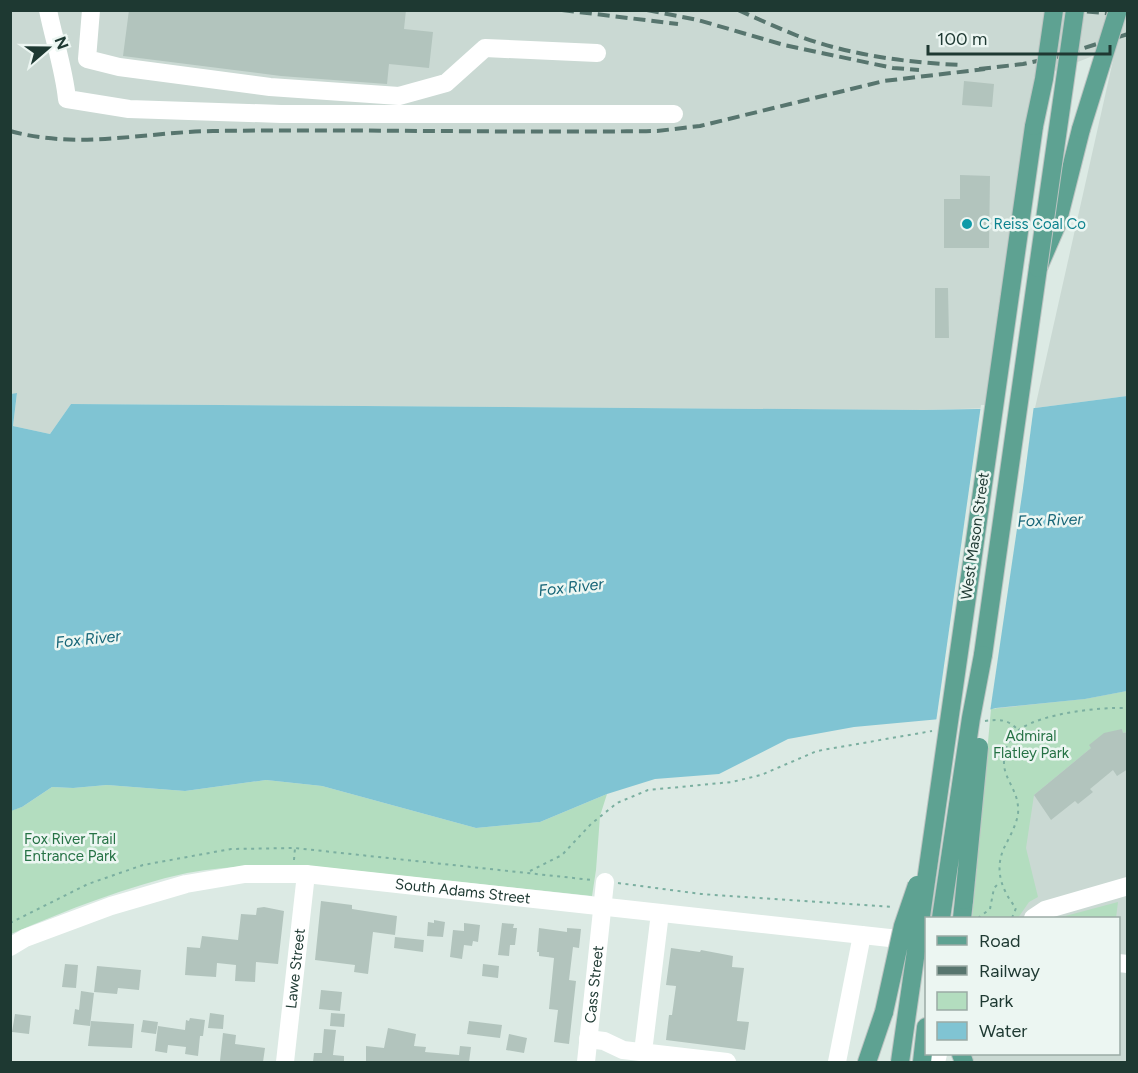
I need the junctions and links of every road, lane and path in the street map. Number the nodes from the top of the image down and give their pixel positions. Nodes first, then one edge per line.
1 (48, 10) edge
2 (91, 10) edge
3 (1040, 10) edge
4 (1054, 10) edge
5 (1075, 10) edge
6 (1118, 10) edge
7 (597, 53) dead end
8 (58, 56) junction
9 (87, 59) junction
10 (674, 114) dead end
11 (1034, 126) junction
12 (1038, 268) junction
13 (983, 655) junction
14 (1128, 708) edge
15 (979, 722) dead end
16 (936, 730) dead end
17 (1018, 730) junction
18 (931, 844) junction
19 (527, 873) dead end
20 (306, 874) junction
21 (605, 882) dead end
22 (1000, 882) junction
23 (1128, 886) edge
24 (603, 907) junction
25 (660, 913) junction
26 (941, 917) edge
27 (962, 917) edge
28 (978, 917) edge
29 (1012, 917) edge
30 (1034, 917) edge
31 (862, 935) junction
32 (925, 942) edge
33 (10, 947) edge
34 (588, 1039) junction
35 (925, 1041) edge
36 (643, 1052) junction
37 (285, 1062) edge
38 (586, 1062) edge
39 (726, 1062) edge
40 (837, 1062) edge
41 (867, 1062) edge
42 (900, 1062) edge
43 (922, 1062) edge

1 - 8 street
2 - 9 street
3 - 11 main road, bridge
4 - 11 main road, West Mason Street, bridge
5 - 12 main road, West Mason Street, bridge
6 - 12 main road, bridge
7 - 9 street
8 - 9 street
8 - 10 street
11 - 18 main road, West Mason Street, bridge
12 - 13 main road, West Mason Street
13 - 26 main road, West Mason Street, bridge
13 - 27 main road, bridge
14 - 17 path
15 - 17 path
16 - 19 path
17 - 22 path
18 - 41 main road, bridge
18 - 42 main road, West Mason Street, bridge
20 - 24 street, South Adams Street
20 - 33 street, South Adams Street
20 - 37 street, Lawe Street
21 - 24 street, Cass Street
22 - 28 path
22 - 29 path
23 - 30 street
24 - 25 street, South Adams Street
24 - 34 street, Cass Street
25 - 31 street, South Adams Street
25 - 36 street
31 - 32 street, South Adams Street
31 - 40 street
34 - 36 street
34 - 38 street, Cass Street
35 - 43 main road
36 - 39 street

